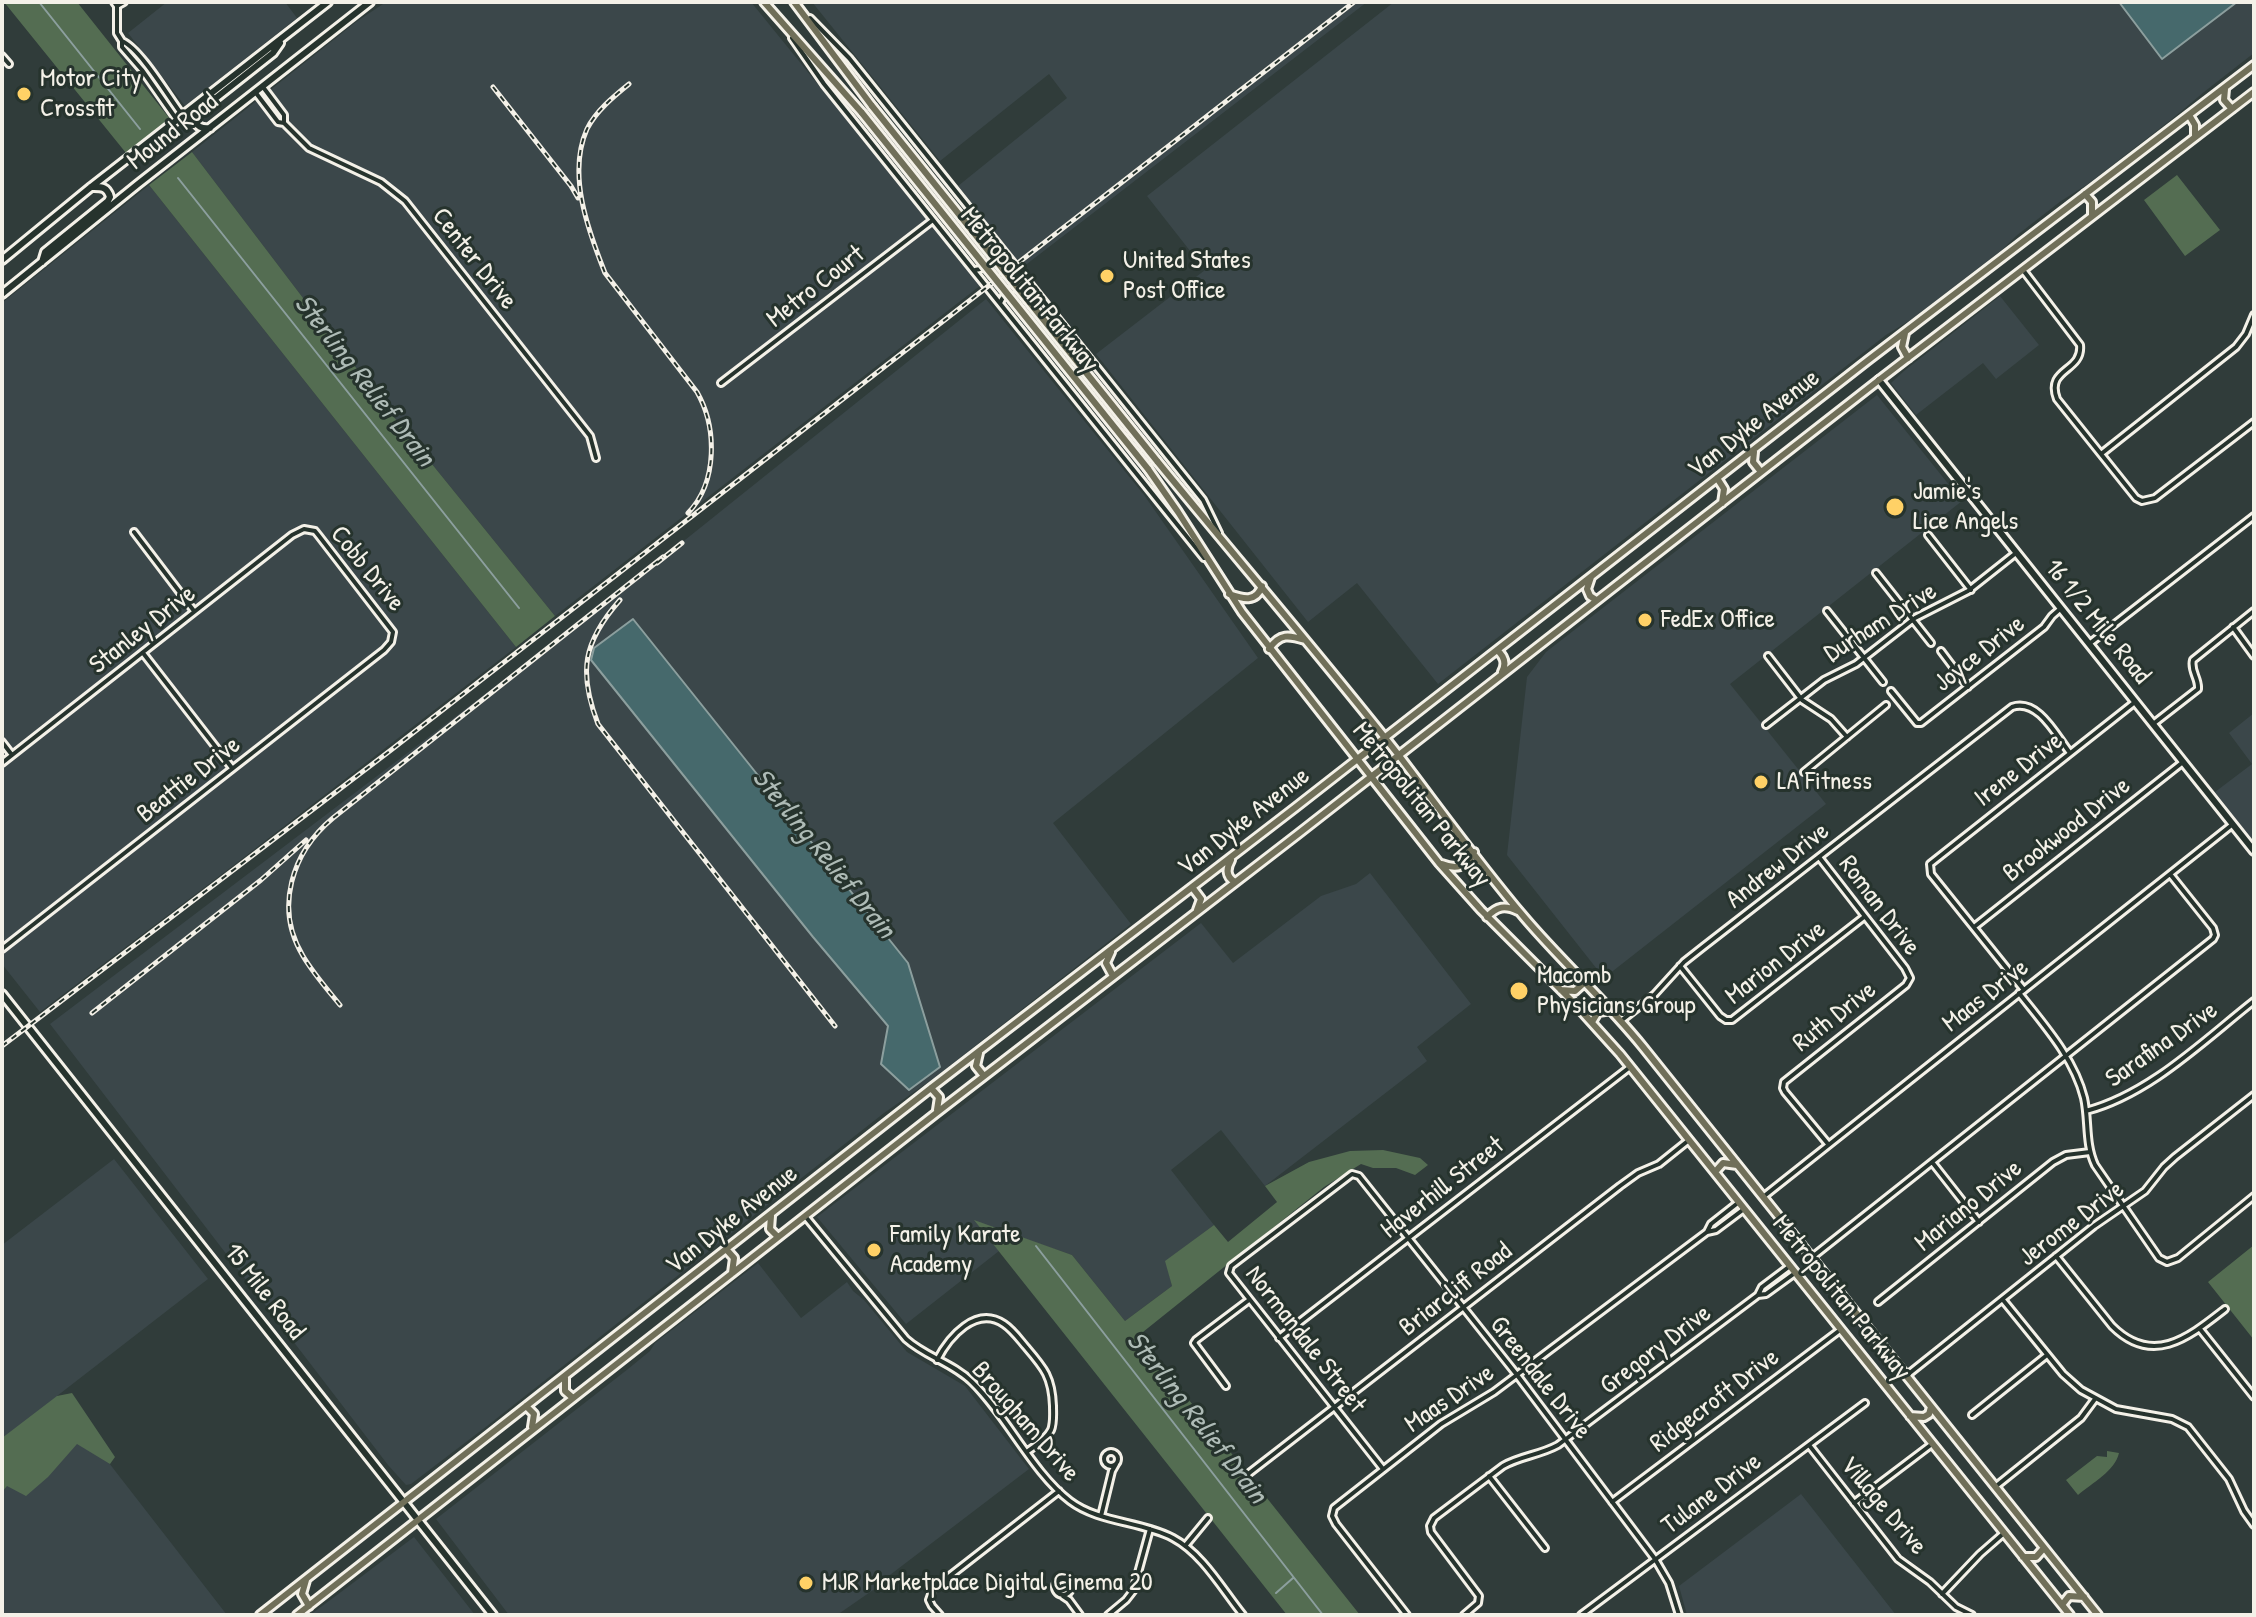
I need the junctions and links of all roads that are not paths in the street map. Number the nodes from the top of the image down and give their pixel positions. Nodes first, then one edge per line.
1 (124, 2) edge
2 (328, 2) edge
3 (360, 2) edge
4 (370, 2) edge
5 (764, 2) edge
6 (116, 4) edge
7 (796, 5) edge
8 (349, 18) junction
9 (784, 26) junction
10 (287, 34) junction
11 (2, 56) edge
12 (9, 64) dead end
13 (2254, 65) edge
14 (2227, 86) junction
15 (263, 87) junction
16 (2254, 92) edge
17 (256, 93) junction
18 (2232, 109) junction
19 (2189, 115) junction
20 (180, 118) junction
21 (284, 123) junction
22 (210, 128) junction
23 (2195, 138) junction
24 (91, 187) junction
25 (2085, 194) junction
26 (2091, 217) junction
27 (933, 220) junction
28 (1001, 247) junction
29 (2, 260) edge
30 (42, 262) junction
31 (973, 269) junction
32 (2023, 270) junction
33 (1029, 283) junction
34 (2, 294) edge
35 (1000, 304) junction
36 (2254, 315) edge
37 (1905, 333) junction
38 (1908, 358) junction
39 (1879, 380) junction
40 (721, 383) dead end
41 (2254, 422) edge
42 (1755, 448) junction
43 (2101, 454) junction
44 (596, 458) dead end
45 (1761, 472) junction
46 (1717, 478) junction
47 (1722, 503) junction
48 (2254, 516) edge
49 (308, 529) joint
50 (134, 532) dead end
51 (1220, 535) junction
52 (1928, 535) dead end
53 (2016, 553) junction
54 (1215, 571) junction
55 (1876, 573) dead end
56 (1593, 574) junction
57 (1262, 586) junction
58 (1971, 590) junction
59 (1229, 594) junction
60 (1596, 600) junction
61 (2060, 609) junction
62 (194, 611) junction
63 (1827, 611) dead end
64 (2254, 611) edge
65 (1912, 620) junction
66 (2233, 627) junction
67 (393, 635) joint
68 (1305, 640) junction
69 (1931, 643) dead end
70 (2088, 645) junction
71 (1269, 649) junction
72 (1497, 650) junction
73 (1941, 651) dead end
74 (143, 653) junction
75 (2254, 654) edge
76 (1768, 656) dead end
77 (1864, 658) junction
78 (1501, 675) junction
79 (1883, 682) dead end
80 (1968, 687) junction
81 (1891, 691) dead end
82 (1801, 698) junction
83 (2135, 702) junction
84 (1886, 705) dead end
85 (2153, 724) junction
86 (1766, 725) dead end
87 (1847, 737) junction
88 (1385, 738) junction
89 (2, 742) edge
90 (2070, 753) junction
91 (12, 755) junction
92 (1398, 755) junction
93 (1357, 759) junction
94 (2183, 762) junction
95 (2, 763) edge
96 (232, 769) junction
97 (1804, 772) dead end
98 (1371, 777) junction
99 (2233, 824) junction
100 (2254, 851) edge
101 (1474, 852) junction
102 (1235, 854) junction
103 (1819, 857) junction
104 (1439, 863) junction
105 (2170, 874) junction
106 (1235, 882) junction
107 (1192, 887) junction
108 (1518, 911) junction
109 (1195, 913) junction
110 (1865, 916) junction
111 (1487, 917) junction
112 (1974, 927) junction
113 (2, 949) edge
114 (1113, 949) junction
115 (1680, 966) junction
116 (1113, 976) junction
117 (1910, 978) joint
118 (1585, 982) junction
119 (1561, 990) junction
120 (2022, 991) junction
121 (2, 994) edge
122 (2254, 1001) edge
123 (1612, 1010) junction
124 (1622, 1020) junction
125 (1592, 1022) junction
126 (981, 1050) junction
127 (2065, 1056) junction
128 (1630, 1067) junction
129 (984, 1076) junction
130 (931, 1088) junction
131 (2254, 1095) edge
132 (2086, 1111) junction
133 (935, 1114) junction
134 (1689, 1140) junction
135 (1828, 1144) junction
136 (2090, 1152) junction
137 (1932, 1162) junction
138 (1737, 1165) junction
139 (1715, 1172) junction
140 (2254, 1196) edge
141 (1763, 1197) junction
142 (1739, 1202) junction
143 (2123, 1206) junction
144 (1744, 1209) junction
145 (773, 1212) junction
146 (805, 1216) junction
147 (1979, 1222) junction
148 (1707, 1232) junction
149 (778, 1237) junction
150 (1409, 1238) junction
151 (726, 1249) junction
152 (2056, 1256) junction
153 (1811, 1258) junction
154 (1790, 1266) junction
155 (1228, 1271) joint
156 (732, 1273) junction
157 (1795, 1273) junction
158 (1758, 1295) junction
159 (2003, 1299) junction
160 (1249, 1300) junction
161 (1878, 1302) dead end
162 (1463, 1307) junction
163 (2225, 1309) dead end
164 (2200, 1329) junction
165 (1841, 1330) junction
166 (1279, 1338) junction
167 (2047, 1355) junction
168 (937, 1360) junction
169 (567, 1374) junction
170 (1517, 1375) junction
171 (1906, 1376) junction
172 (1226, 1386) dead end
173 (2254, 1397) edge
174 (573, 1398) junction
175 (2095, 1399) junction
176 (1865, 1403) dead end
177 (526, 1406) junction
178 (1334, 1407) junction
179 (1931, 1407) junction
180 (1972, 1415) dead end
181 (1910, 1416) junction
182 (531, 1431) junction
183 (1566, 1440) junction
184 (1932, 1444) junction
185 (1809, 1445) junction
186 (1028, 1452) junction
187 (1116, 1464) junction
188 (1107, 1465) junction
189 (1383, 1469) junction
190 (1112, 1471) junction
191 (1248, 1474) dead end
192 (1489, 1476) junction
193 (1995, 1487) junction
194 (1059, 1491) junction
195 (405, 1502) junction
196 (1612, 1502) junction
197 (1854, 1503) junction
198 (1101, 1516) junction
199 (1208, 1518) dead end
200 (418, 1520) junction
201 (2253, 1522) edge
202 (1150, 1529) junction
203 (2004, 1533) junction
204 (1185, 1546) junction
205 (1545, 1548) dead end
206 (2044, 1548) junction
207 (2023, 1557) junction
208 (1655, 1559) junction
209 (306, 1580) junction
210 (1942, 1594) junction
211 (1065, 1595) dead end
212 (2084, 1597) junction
213 (2062, 1605) junction
214 (309, 1606) junction
215 (266, 1614) edge
216 (1968, 1614) edge
217 (297, 1615) edge
218 (493, 1615) edge
219 (940, 1615) edge
220 (1080, 1615) edge
221 (1108, 1615) edge
222 (1243, 1615) edge
223 (1407, 1615) edge
224 (1464, 1615) edge
225 (1581, 1615) edge
226 (1679, 1615) edge
227 (2070, 1615) edge
228 (2098, 1615) edge

1 - 6 street
2 - 10 main road, Mound Road
3 - 8 main road
4 - 8 main road, Mound Road
5 - 9 main road, Metropolitan Parkway
6 - 20 street
7 - 28 street
7 - 51 main road, Metropolitan Parkway, bridge
8 - 15 main road, Mound Road
9 - 27 street
9 - 54 main road, Metropolitan Parkway, bridge
10 - 20 main road, Mound Road
10 - 22 main road
11 - 12 street
13 - 14 main road, Van Dyke Avenue
14 - 18 main road
14 - 19 main road, Van Dyke Avenue
15 - 17 main road, Mound Road
15 - 21 street, Center Drive
16 - 18 main road, Van Dyke Avenue
17 - 21 street, Center Drive
17 - 22 main road, Mound Road
18 - 23 main road, Van Dyke Avenue
19 - 23 main road
19 - 25 main road, Van Dyke Avenue
20 - 24 main road, Mound Road
21 - 44 street, Center Drive
22 - 30 main road, Mound Road
23 - 26 main road, Van Dyke Avenue
24 - 29 main road, Mound Road
24 - 30 main road
25 - 26 main road
25 - 37 main road, Van Dyke Avenue
26 - 32 main road, Van Dyke Avenue
27 - 31 street
27 - 40 street, Metro Court
28 - 31 street
28 - 33 street
30 - 34 main road, Mound Road
31 - 35 street
32 - 38 main road, Van Dyke Avenue
32 - 43 street
33 - 35 street
33 - 51 street
35 - 54 street
36 - 43 street
37 - 38 main road
37 - 42 main road, Van Dyke Avenue
38 - 39 main road, Van Dyke Avenue
39 - 45 main road, Van Dyke Avenue
39 - 53 main road, 16 1/2 Mile Road
41 - 43 street
42 - 45 main road
42 - 46 main road, Van Dyke Avenue
45 - 47 main road, Van Dyke Avenue
46 - 47 main road
46 - 56 main road, Van Dyke Avenue
47 - 60 main road, Van Dyke Avenue
48 - 70 street
49 - 62 street, Stanley Drive
49 - 67 street, Cobb Drive
50 - 62 street
51 - 57 main road, Metropolitan Parkway
52 - 58 street
53 - 58 street, Durham Drive
53 - 61 main road, 16 1/2 Mile Road
54 - 59 main road, Metropolitan Parkway
55 - 65 street
56 - 60 main road
56 - 72 main road, Van Dyke Avenue
57 - 59 main road
57 - 68 main road, Metropolitan Parkway
58 - 65 street, Durham Drive
59 - 71 main road, Metropolitan Parkway
60 - 78 main road, Van Dyke Avenue
61 - 70 main road, 16 1/2 Mile Road
61 - 80 street, Joyce Drive
62 - 74 street, Stanley Drive
63 - 77 street
64 - 66 street
65 - 69 street
65 - 77 street, Durham Drive
66 - 75 street
66 - 85 street
67 - 96 street, Beattie Drive
68 - 71 main road
68 - 88 main road, Metropolitan Parkway
70 - 83 main road, 16 1/2 Mile Road
71 - 93 main road, Metropolitan Parkway
72 - 78 main road
72 - 88 main road, Van Dyke Avenue
73 - 80 street
74 - 91 street, Stanley Drive
74 - 96 street
76 - 82 street
77 - 79 street
77 - 82 street, Durham Drive
78 - 92 main road, Van Dyke Avenue
80 - 81 street, Joyce Drive
82 - 86 street, Durham Drive
82 - 87 street
83 - 85 main road, 16 1/2 Mile Road
83 - 90 street, Irene Drive
84 - 87 street
85 - 94 main road, 16 1/2 Mile Road
87 - 97 street
88 - 92 main road, Metropolitan Parkway
88 - 93 main road, Van Dyke Avenue
89 - 91 street
90 - 103 street, Andrew Drive
90 - 112 street, Irene Drive
91 - 95 street, Stanley Drive
92 - 98 main road, Van Dyke Avenue
92 - 101 main road, Metropolitan Parkway
93 - 98 main road, Metropolitan Parkway
93 - 102 main road, Van Dyke Avenue
94 - 99 main road, 16 1/2 Mile Road
94 - 112 street, Brookwood Drive
96 - 113 street, Beattie Drive
98 - 104 main road, Metropolitan Parkway
98 - 106 main road, Van Dyke Avenue
99 - 100 main road, 16 1/2 Mile Road
99 - 105 street, Maas Drive
101 - 104 main road
101 - 108 main road, Metropolitan Parkway
102 - 106 main road
102 - 107 main road, Van Dyke Avenue
103 - 110 street, Roman Drive
103 - 115 street, Andrew Drive
104 - 111 main road, Metropolitan Parkway
105 - 120 street, Maas Drive
105 - 127 street
106 - 109 main road, Van Dyke Avenue
107 - 109 main road
107 - 114 main road, Van Dyke Avenue
108 - 111 main road
108 - 118 main road, Metropolitan Parkway
109 - 116 main road, Van Dyke Avenue
110 - 115 street, Marion Drive
110 - 117 street, Roman Drive
111 - 119 main road, Metropolitan Parkway
112 - 120 street
114 - 116 main road
114 - 126 main road, Van Dyke Avenue
115 - 124 street, Andrew Drive
116 - 129 main road, Van Dyke Avenue
117 - 135 street, Ruth Drive
118 - 119 main road
118 - 123 main road, Metropolitan Parkway
119 - 125 main road, Metropolitan Parkway
120 - 127 street
120 - 135 street, Maas Drive
121 - 195 main road, 15 Mile Road
122 - 132 street, Sarafina Drive
123 - 124 main road, Metropolitan Parkway
123 - 125 main road
124 - 138 main road, Metropolitan Parkway
125 - 128 main road, Metropolitan Parkway
126 - 129 main road
126 - 130 main road, Van Dyke Avenue
127 - 132 street
127 - 137 street
128 - 134 main road, Metropolitan Parkway
128 - 150 street, Haverhill Street
129 - 133 main road, Van Dyke Avenue
130 - 133 main road
130 - 145 main road, Van Dyke Avenue
131 - 143 street, Jerome Drive
132 - 136 street
133 - 146 main road, Van Dyke Avenue
134 - 139 main road, Metropolitan Parkway
134 - 162 street, Briarcliff Road
135 - 141 street, Maas Drive
136 - 143 street
136 - 147 street, Mariano Drive
137 - 147 street
137 - 153 street
138 - 139 main road
138 - 141 main road, Metropolitan Parkway
139 - 142 main road, Metropolitan Parkway
140 - 143 street
141 - 153 main road, Metropolitan Parkway
142 - 144 main road, Metropolitan Parkway
142 - 148 street, Maas Drive
143 - 152 street, Jerome Drive
144 - 148 street, Maas Drive
144 - 154 main road, Metropolitan Parkway
145 - 149 main road
145 - 151 main road, Van Dyke Avenue
146 - 149 main road, Van Dyke Avenue
146 - 168 street, Brougham Drive
147 - 161 street, Mariano Drive
148 - 170 street, Maas Drive
149 - 156 main road, Van Dyke Avenue
150 - 155 street, Greendale Drive
150 - 162 street, Greendale Drive
150 - 166 street, Haverhill Street
151 - 156 main road
151 - 169 main road, Van Dyke Avenue
152 - 159 street, Jerome Drive
152 - 164 street
153 - 171 main road, Metropolitan Parkway
154 - 157 main road, Metropolitan Parkway
154 - 158 street, Gregory Drive
155 - 160 street, Normandale Street
156 - 174 main road, Van Dyke Avenue
157 - 158 street, Gregory Drive
157 - 165 main road, Metropolitan Parkway
158 - 183 street, Gregory Drive
159 - 167 street
159 - 171 street, Jerome Drive
160 - 166 street, Normandale Street
160 - 172 street
162 - 170 street, Greendale Drive
162 - 178 street, Briarcliff Road
163 - 164 street
164 - 173 street
165 - 181 main road, Metropolitan Parkway
165 - 196 street, Ridgecroft Drive
166 - 178 street, Normandale Street
167 - 175 street
167 - 180 street
168 - 186 street, Brougham Drive
168 - 186 street
169 - 174 main road
169 - 177 main road, Van Dyke Avenue
170 - 183 street, Greendale Drive
170 - 189 street, Maas Drive
171 - 179 main road, Metropolitan Parkway
174 - 182 main road, Van Dyke Avenue
175 - 193 street
175 - 201 street
176 - 185 street, Tulane Drive
177 - 182 main road
177 - 195 main road, Van Dyke Avenue
178 - 189 street, Normandale Street
178 - 191 street, Briarcliff Road
179 - 181 main road
179 - 193 main road, Metropolitan Parkway
181 - 184 main road, Metropolitan Parkway
182 - 200 main road, Van Dyke Avenue
183 - 192 street, Gregory Drive
183 - 196 street, Greendale Drive
184 - 197 street
184 - 203 main road, Metropolitan Parkway
185 - 197 street, Village Drive
185 - 208 street, Tulane Drive
186 - 194 street, Brougham Drive
187 - 188 street
187 - 188 street
187 - 190 street
188 - 190 street
189 - 223 street, Maas Drive
190 - 198 street
192 - 205 street
192 - 224 street, Gregory Drive
193 - 206 main road, Metropolitan Parkway
194 - 198 street, Brougham Drive
194 - 219 street
195 - 200 main road, 15 Mile Road
195 - 209 main road, Van Dyke Avenue
196 - 208 street, Greendale Drive
197 - 210 street, Village Drive
198 - 202 street, Brougham Drive
199 - 204 street
200 - 214 main road, Van Dyke Avenue
200 - 218 main road, 15 Mile Road
202 - 204 street, Brougham Drive
202 - 221 street
203 - 207 main road, Metropolitan Parkway
203 - 210 street
204 - 222 street, Brougham Drive
206 - 207 main road
206 - 212 main road, Metropolitan Parkway
207 - 213 main road, Metropolitan Parkway
208 - 225 street, Tulane Drive
208 - 226 street, Greendale Drive
209 - 214 main road
209 - 215 main road, Van Dyke Avenue
210 - 216 street, Village Drive
211 - 220 street
212 - 213 main road
212 - 228 main road, Metropolitan Parkway
213 - 227 main road, Metropolitan Parkway
214 - 217 main road, Van Dyke Avenue

